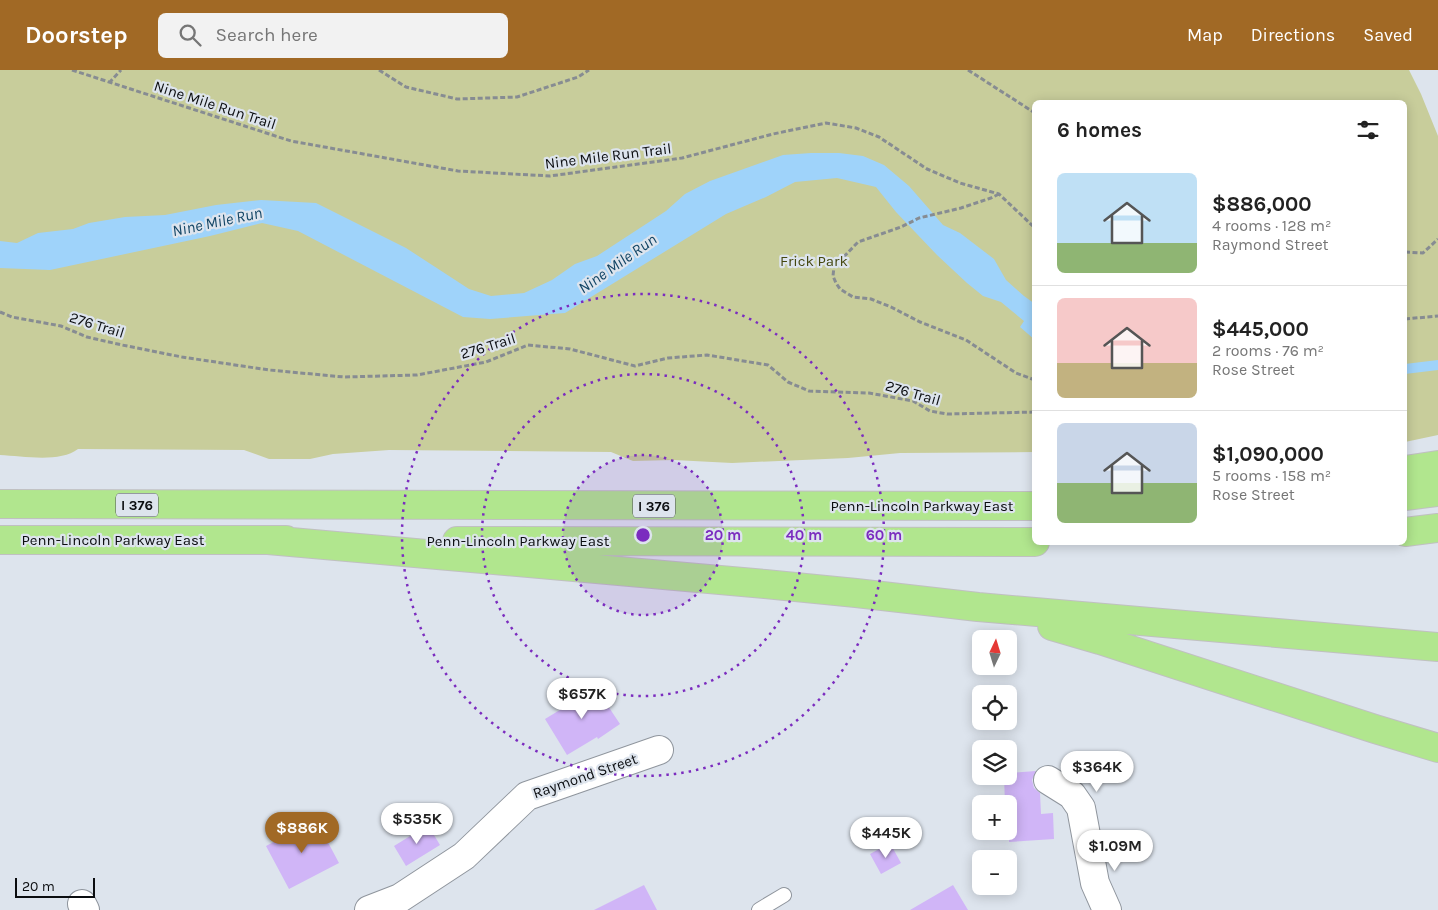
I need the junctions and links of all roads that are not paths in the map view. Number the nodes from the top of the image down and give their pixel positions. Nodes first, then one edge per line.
1 (1438, 465) edge
2 (1407, 470) edge
3 (1438, 492) edge
4 (1407, 496) edge
5 (0, 504) edge
6 (1032, 506) edge
7 (1438, 528) edge
8 (1407, 532) edge
9 (0, 540) edge
10 (268, 540) junction
11 (1032, 542) edge
12 (978, 607) junction
13 (1438, 647) edge
14 (1438, 748) edge
15 (659, 750) dead end
16 (1048, 780) dead end
17 (784, 895) dead end
18 (369, 910) edge
19 (759, 910) edge
20 (1107, 910) edge

1 - 2 highway
3 - 4 highway
5 - 6 highway, Penn-Lincoln Parkway East / I 376
7 - 8 highway
9 - 10 highway, Penn-Lincoln Parkway East
10 - 11 highway, Penn-Lincoln Parkway East
10 - 12 highway
12 - 13 highway
12 - 14 highway
15 - 18 street, Raymond Street
16 - 20 street
17 - 19 lane

